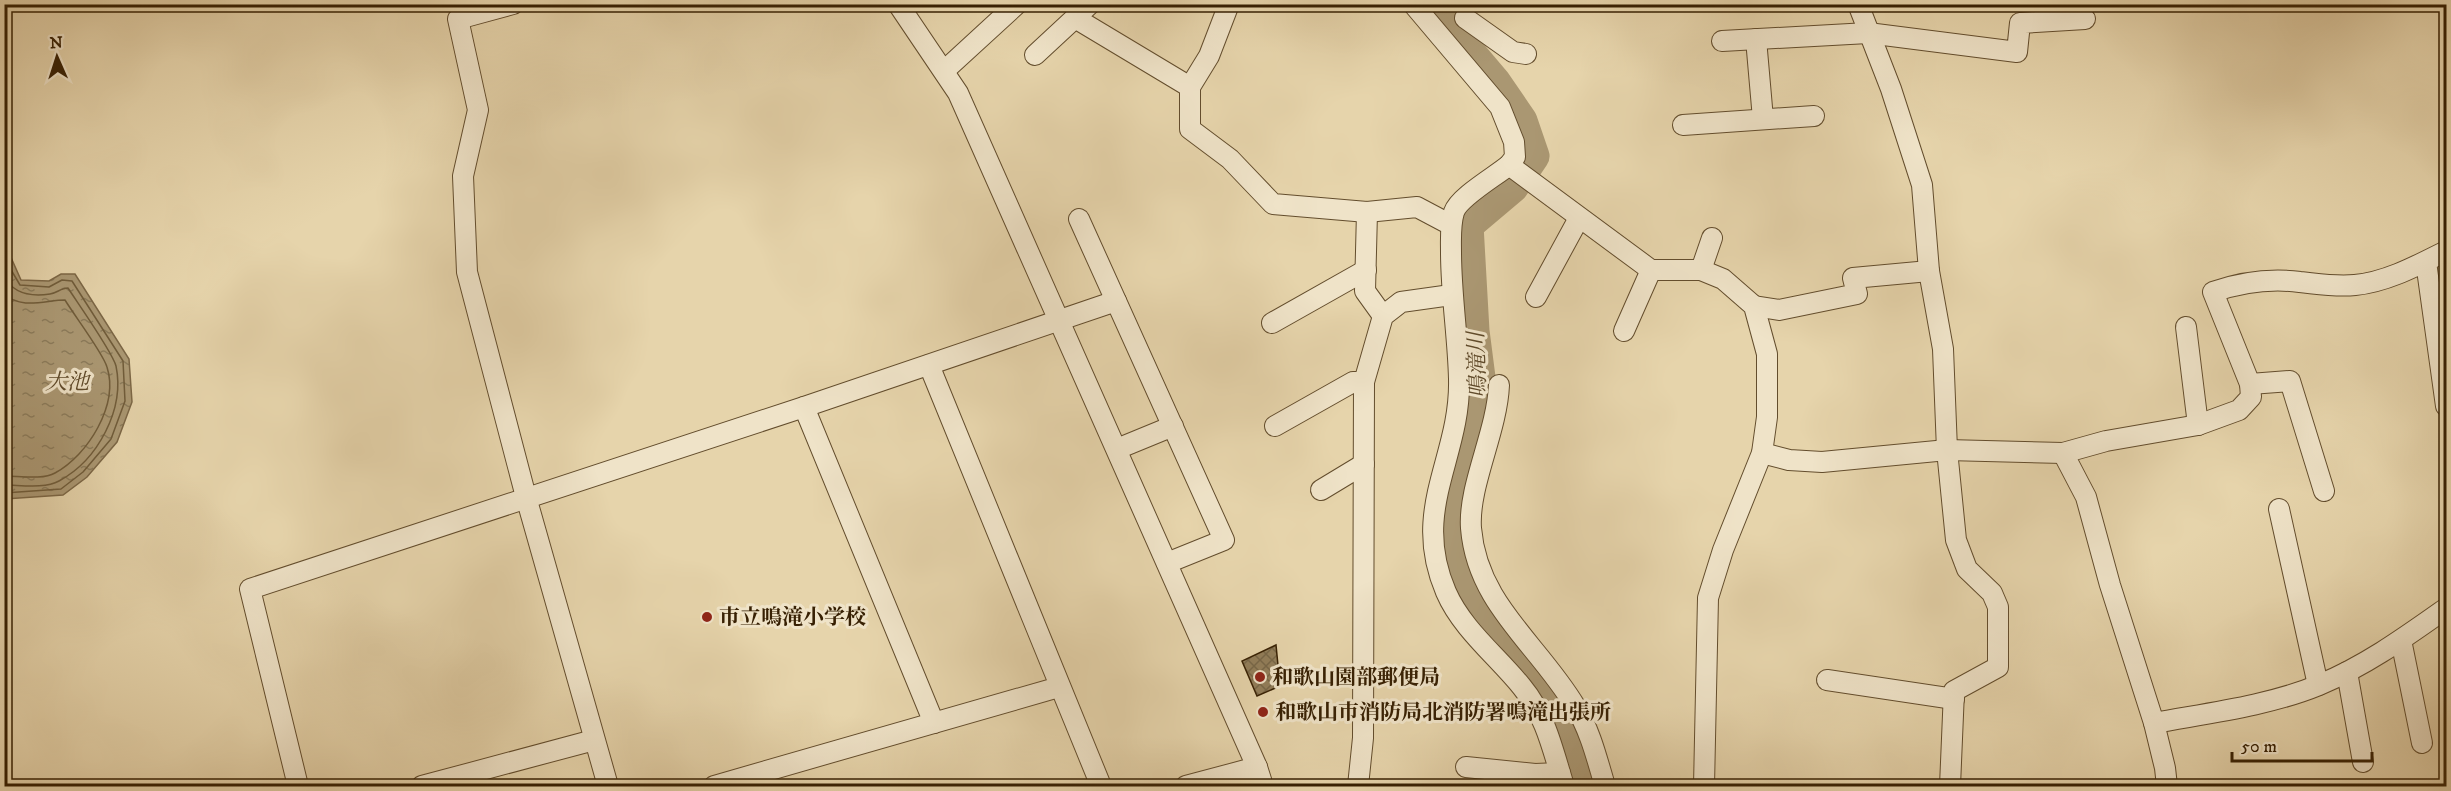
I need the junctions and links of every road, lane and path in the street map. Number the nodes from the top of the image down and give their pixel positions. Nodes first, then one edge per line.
1 (513, 4) edge
2 (898, 4) edge
3 (1017, 4) edge
4 (1090, 4) edge
5 (1229, 4) edge
6 (1413, 4) edge
7 (1858, 4) edge
8 (1075, 18) junction
9 (2085, 19) dead end
10 (1456, 26) edge
11 (1868, 33) junction
12 (1756, 39) junction
13 (1722, 41) dead end
14 (1526, 54) dead end
15 (1035, 55) dead end
16 (944, 71) junction
17 (1190, 87) junction
18 (1814, 116) dead end
19 (1763, 119) junction
20 (1683, 125) dead end
21 (1518, 173) junction
22 (1367, 212) junction
23 (1579, 218) junction
24 (1079, 219) dead end
25 (1451, 225) junction
26 (1712, 238) dead end
27 (2446, 251) edge
28 (2426, 262) junction
29 (1366, 270) junction
30 (1651, 270) junction
31 (1701, 270) junction
32 (1929, 271) junction
33 (1451, 295) junction
34 (1536, 297) dead end
35 (1116, 301) junction
36 (1755, 306) junction
37 (1383, 316) junction
38 (1060, 321) junction
39 (1272, 323) dead end
40 (2186, 327) dead end
41 (1624, 331) dead end
42 (929, 364) junction
43 (1364, 382) junction
44 (2250, 384) junction
45 (1499, 385) dead end
46 (2446, 406) edge
47 (804, 407) junction
48 (2198, 425) junction
49 (1173, 426) junction
50 (1275, 426) dead end
51 (1117, 449) junction
52 (1947, 450) junction
53 (1762, 453) junction
54 (2063, 453) junction
55 (1364, 464) junction
56 (1321, 490) dead end
57 (2324, 491) dead end
58 (526, 497) junction
59 (2279, 509) dead end
60 (1167, 563) junction
61 (2445, 609) dead end
62 (2401, 640) junction
63 (2347, 672) junction
64 (1827, 680) dead end
65 (2318, 686) junction
66 (1059, 687) junction
67 (1954, 699) junction
68 (934, 723) junction
69 (2154, 723) junction
70 (594, 740) junction
71 (2422, 743) dead end
72 (2363, 762) dead end
73 (1466, 767) dead end
74 (1260, 777) edge
75 (1562, 780) edge
76 (298, 786) edge
77 (422, 786) edge
78 (608, 786) edge
79 (714, 786) edge
80 (1101, 786) edge
81 (1186, 786) edge
82 (1358, 786) edge
83 (1605, 786) edge
84 (1704, 786) edge
85 (1950, 786) edge
86 (2167, 786) edge

1 - 58 street
2 - 16 street
3 - 16 street
4 - 8 street
5 - 17 street
6 - 10 street
7 - 11 street
8 - 15 street
8 - 17 street
9 - 11 street
10 - 14 street
10 - 21 street
11 - 12 street
11 - 32 street
12 - 13 street
12 - 19 street
16 - 38 street
17 - 22 street
18 - 19 street
19 - 20 street
21 - 23 street
21 - 25 street
22 - 25 street
22 - 29 street
23 - 30 street
23 - 34 street
24 - 35 street
25 - 33 street
26 - 31 street
27 - 28 street
28 - 44 street
28 - 46 street
29 - 37 street
29 - 39 street
30 - 31 street
30 - 41 street
31 - 36 street
32 - 36 street
32 - 52 street
33 - 37 street
33 - 75 street
35 - 38 street
35 - 49 street
36 - 53 street
37 - 43 street
38 - 42 street
38 - 51 street
40 - 48 street
42 - 47 street
42 - 66 street
43 - 50 street
43 - 55 street
44 - 48 street
44 - 57 street
45 - 83 street
47 - 58 street
47 - 68 street
48 - 54 street
49 - 51 street
49 - 60 street
51 - 60 street
52 - 53 street
52 - 54 street
52 - 67 street
53 - 84 street
54 - 69 street
55 - 56 street
55 - 82 street
58 - 70 street
58 - 76 street
59 - 65 street
60 - 74 street
61 - 62 street
62 - 63 street
62 - 71 street
63 - 65 street
63 - 72 street
64 - 67 street
65 - 69 street
66 - 68 street
66 - 80 street
67 - 85 street
68 - 79 street
69 - 86 street
70 - 77 street
70 - 78 street
73 - 75 street
74 - 81 street

